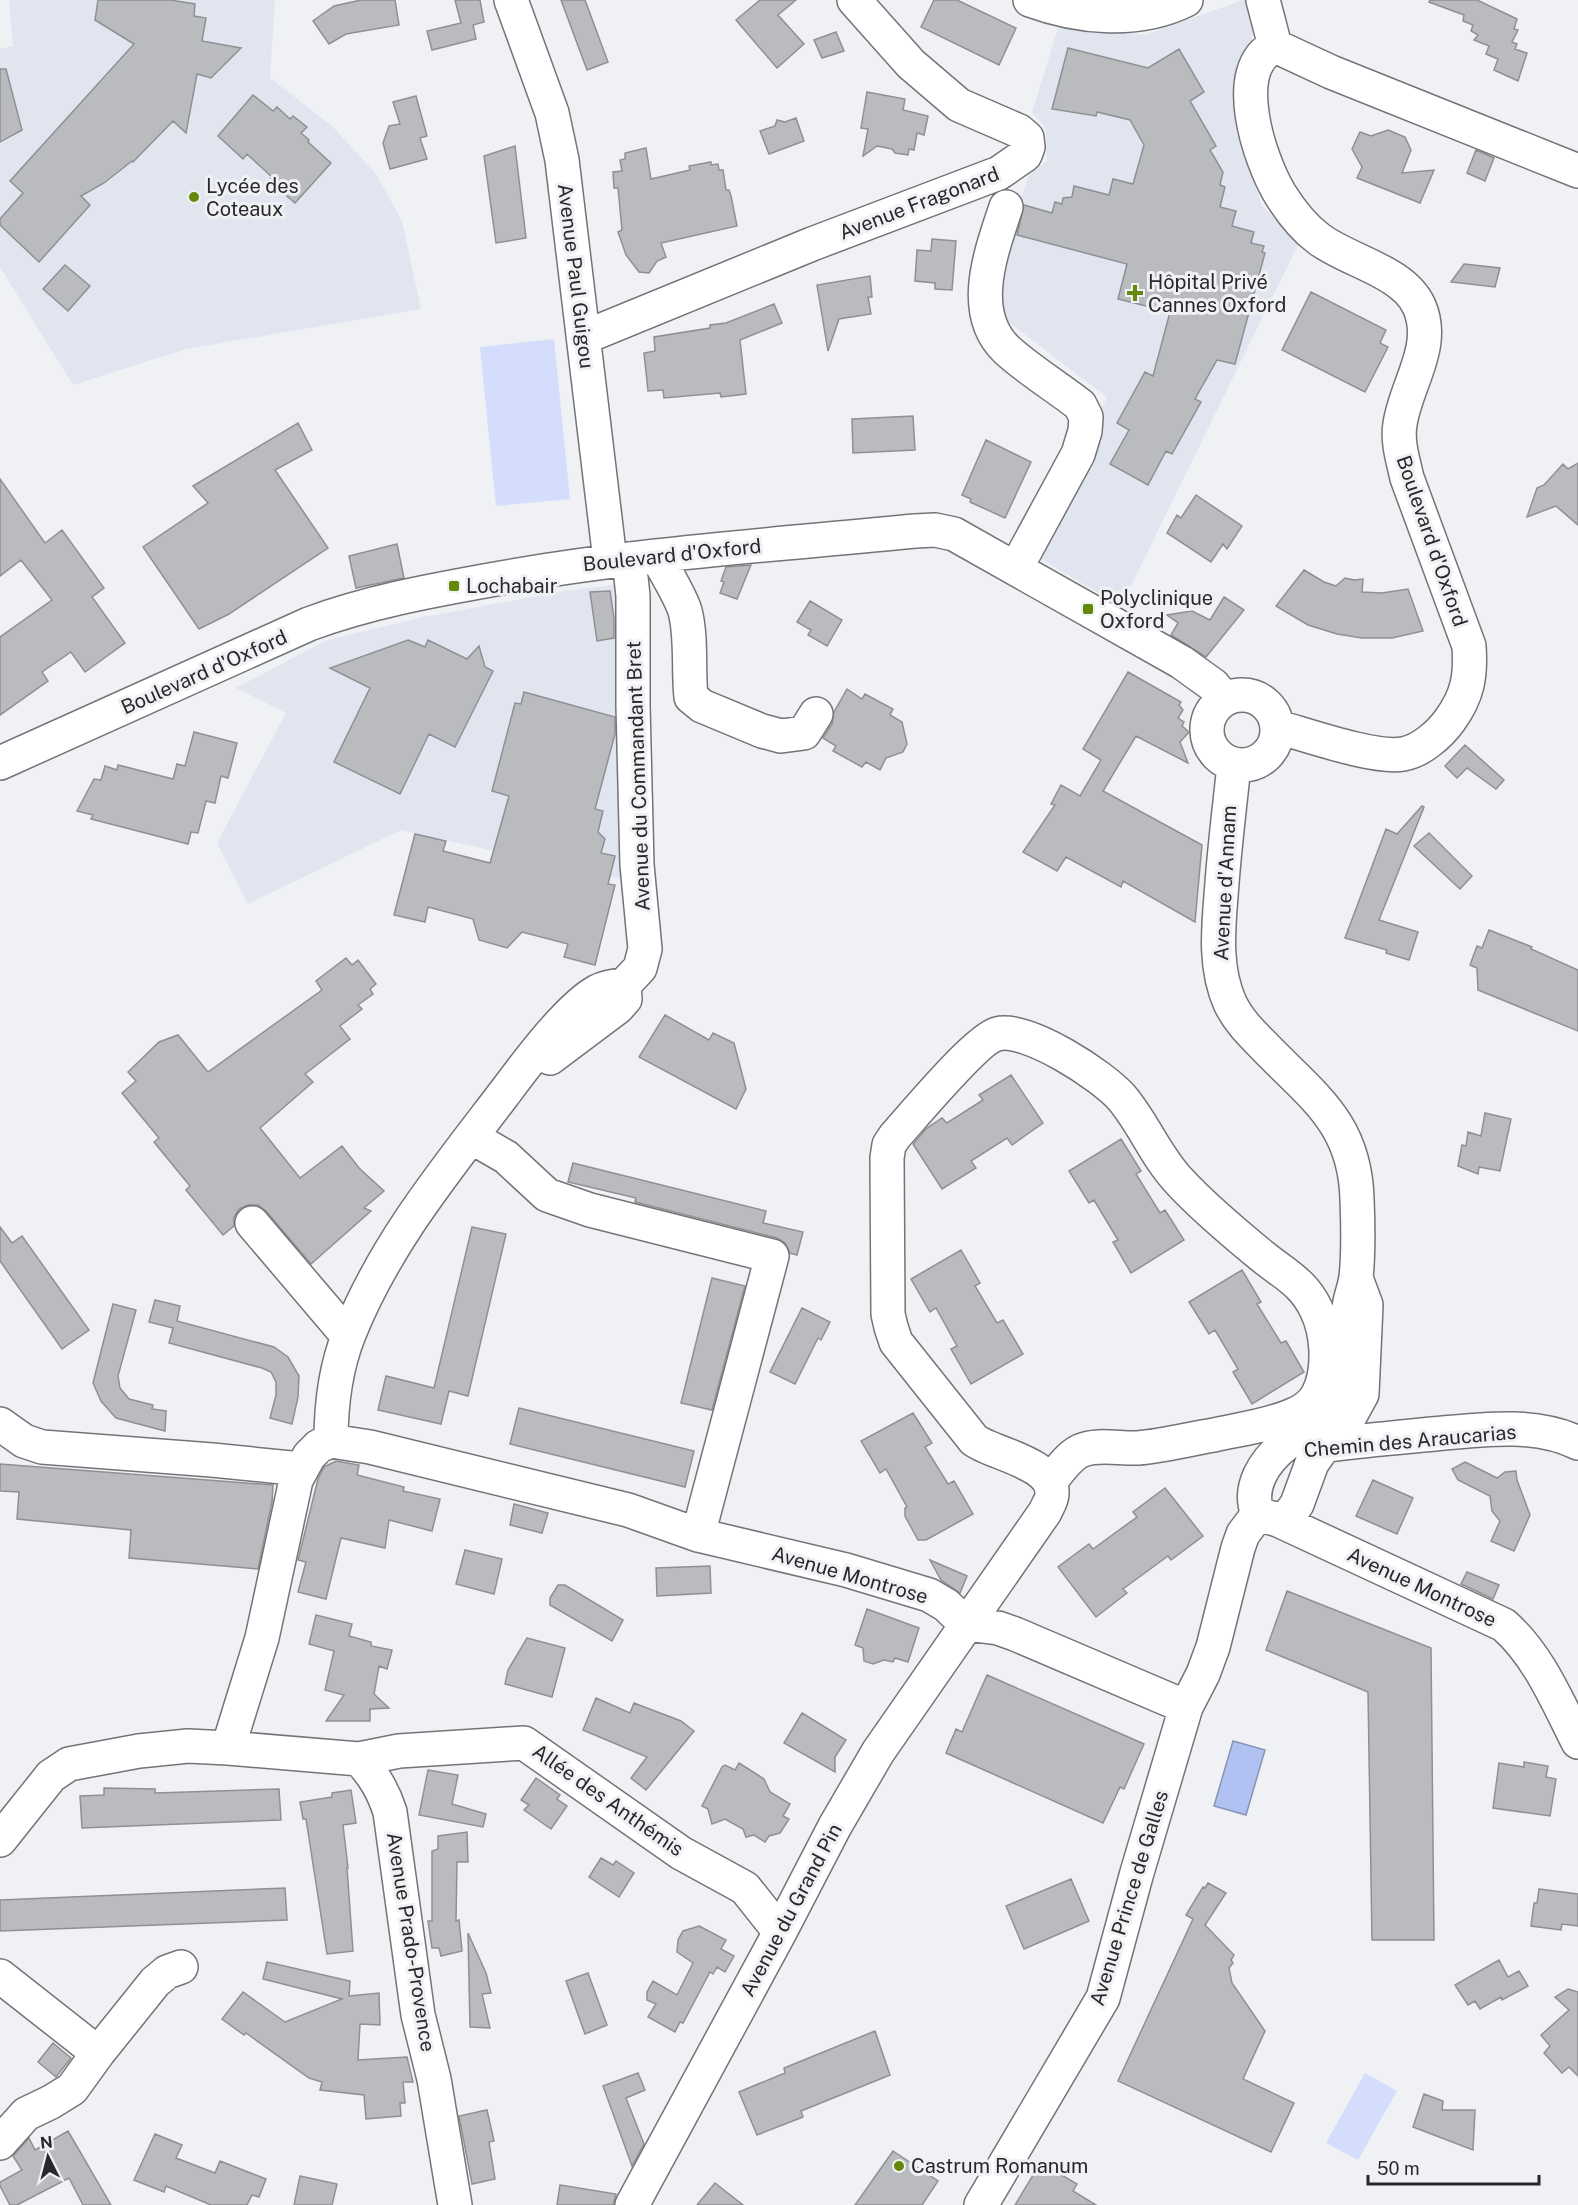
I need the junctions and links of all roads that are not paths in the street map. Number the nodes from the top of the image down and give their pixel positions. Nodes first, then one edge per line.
1 (510, 0) edge
2 (854, 0) edge
3 (1030, 0) edge
4 (1186, 0) edge
5 (1263, 0) edge
6 (1275, 46) junction
7 (1578, 171) edge
8 (1006, 207) dead end
9 (585, 337) junction
10 (632, 558) junction
11 (1016, 568) junction
12 (1225, 699) junction
13 (816, 714) dead end
14 (1278, 727) junction
15 (0, 763) edge
16 (1234, 765) junction
17 (471, 1137) junction
18 (252, 1223) dead end
19 (1356, 1278) junction
20 (348, 1336) junction
21 (1358, 1404) junction
22 (0, 1424) edge
23 (1382, 1439) junction
24 (331, 1441) junction
25 (1578, 1443) edge
26 (1324, 1446) junction
27 (1275, 1454) junction
28 (301, 1469) junction
29 (1050, 1482) junction
30 (1268, 1517) junction
31 (698, 1535) junction
32 (966, 1624) junction
33 (1186, 1707) junction
34 (1578, 1742) edge
35 (228, 1748) junction
36 (359, 1759) junction
37 (0, 1840) edge
38 (780, 1932) junction
39 (181, 1967) dead end
40 (0, 1976) edge
41 (98, 2053) junction
42 (0, 2143) edge
43 (455, 2205) edge
44 (632, 2205) edge
45 (981, 2205) edge

1 - 9 street, Avenue Paul Guigou
2 - 9 street, Avenue Fragonard
3 - 4 street
5 - 6 street
6 - 7 street
6 - 14 street, Boulevard d'Oxford
8 - 11 street
9 - 10 street, Avenue Paul Guigou
10 - 11 street, Boulevard d'Oxford
10 - 13 street
10 - 15 street, Boulevard d'Oxford
10 - 17 street, Avenue du Commandant Bret
11 - 12 street, Boulevard d'Oxford
12 - 14 street
12 - 16 street
14 - 16 street
16 - 19 street, Avenue d'Annam
17 - 20 street, Avenue du Commandant Bret
17 - 31 street
18 - 20 street
19 - 21 street, Avenue d'Annam
19 - 27 street, Avenue d'Annam
20 - 24 street, Avenue du Commandant Bret
21 - 23 street
21 - 26 street, Avenue d'Annam
22 - 28 street
23 - 25 street, Chemin des Araucarias
23 - 26 street, Chemin des Araucarias
24 - 28 street
24 - 31 street, Avenue Montrose
26 - 27 street, Chemin des Araucarias
26 - 30 street, Avenue d'Annam
27 - 30 street, Avenue d'Annam
28 - 35 street
29 - 29 street
29 - 32 street, Avenue du Grand Pin
30 - 33 street
30 - 34 street, Avenue Montrose
31 - 32 street, Avenue Montrose
32 - 33 street
32 - 38 street, Avenue du Grand Pin
33 - 45 street, Avenue Prince de Galles
35 - 36 street, Allée des Anthémis
35 - 37 street
36 - 38 street, Allée des Anthémis
36 - 43 street, Avenue Prado-Provence
38 - 44 street, Avenue du Grand Pin
39 - 41 street
40 - 41 street
41 - 42 street

